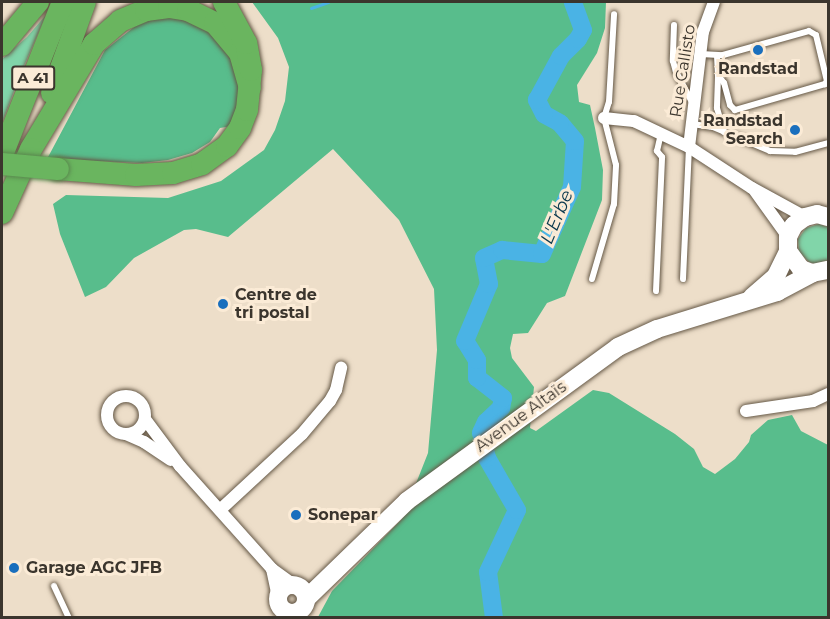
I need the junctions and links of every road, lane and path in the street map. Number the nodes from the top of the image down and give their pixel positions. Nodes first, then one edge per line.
1 (38, 2) edge
2 (63, 2) edge
3 (85, 2) edge
4 (224, 2) edge
5 (714, 2) edge
6 (614, 15) dead end
7 (674, 25) dead end
8 (2, 45) edge
9 (700, 54) junction
10 (717, 55) junction
11 (718, 75) junction
12 (250, 88) junction
13 (694, 106) junction
14 (604, 118) junction
15 (692, 124) junction
16 (724, 132) junction
17 (661, 134) junction
18 (828, 143) edge
19 (689, 147) junction
20 (31, 149) junction
21 (2, 155) edge
22 (2, 164) edge
23 (752, 188) junction
24 (2, 213) edge
25 (820, 214) edge
26 (788, 244) junction
27 (821, 273) edge
28 (592, 279) dead end
29 (683, 279) dead end
30 (656, 291) dead end
31 (748, 300) junction
32 (341, 368) dead end
33 (828, 394) edge
34 (746, 411) dead end
35 (145, 419) junction
36 (126, 434) junction
37 (180, 466) junction
38 (221, 509) junction
39 (272, 569) junction
40 (54, 586) dead end
41 (300, 590) junction
42 (282, 610) edge
43 (69, 618) edge

1 - 8 highway
2 - 21 highway, A 41
3 - 20 highway, A 41
4 - 12 highway
5 - 9 street, Rue Callisto
6 - 14 lane
7 - 13 lane
9 - 10 lane
9 - 13 street, Rue Callisto
10 - 11 lane
10 - 11 lane
11 - 16 lane
12 - 20 highway
12 - 22 highway, bridge
13 - 15 street, Rue Callisto
14 - 17 street
14 - 28 lane
15 - 16 lane
15 - 19 street, Rue Callisto
16 - 18 lane
17 - 19 street
17 - 30 lane
19 - 23 street
19 - 29 lane
20 - 24 highway, A 41
23 - 25 street
23 - 26 street
25 - 26 street, Avenue Altaïs
26 - 27 street
26 - 31 street, Avenue Altaïs
27 - 31 street, Avenue Altaïs
31 - 41 street, Avenue Altaïs
32 - 38 street
33 - 34 street
35 - 36 street
35 - 36 street
35 - 37 street
36 - 37 street
37 - 38 street
38 - 39 street
39 - 41 street
39 - 42 street
40 - 43 lane
41 - 42 street
41 - 42 street

